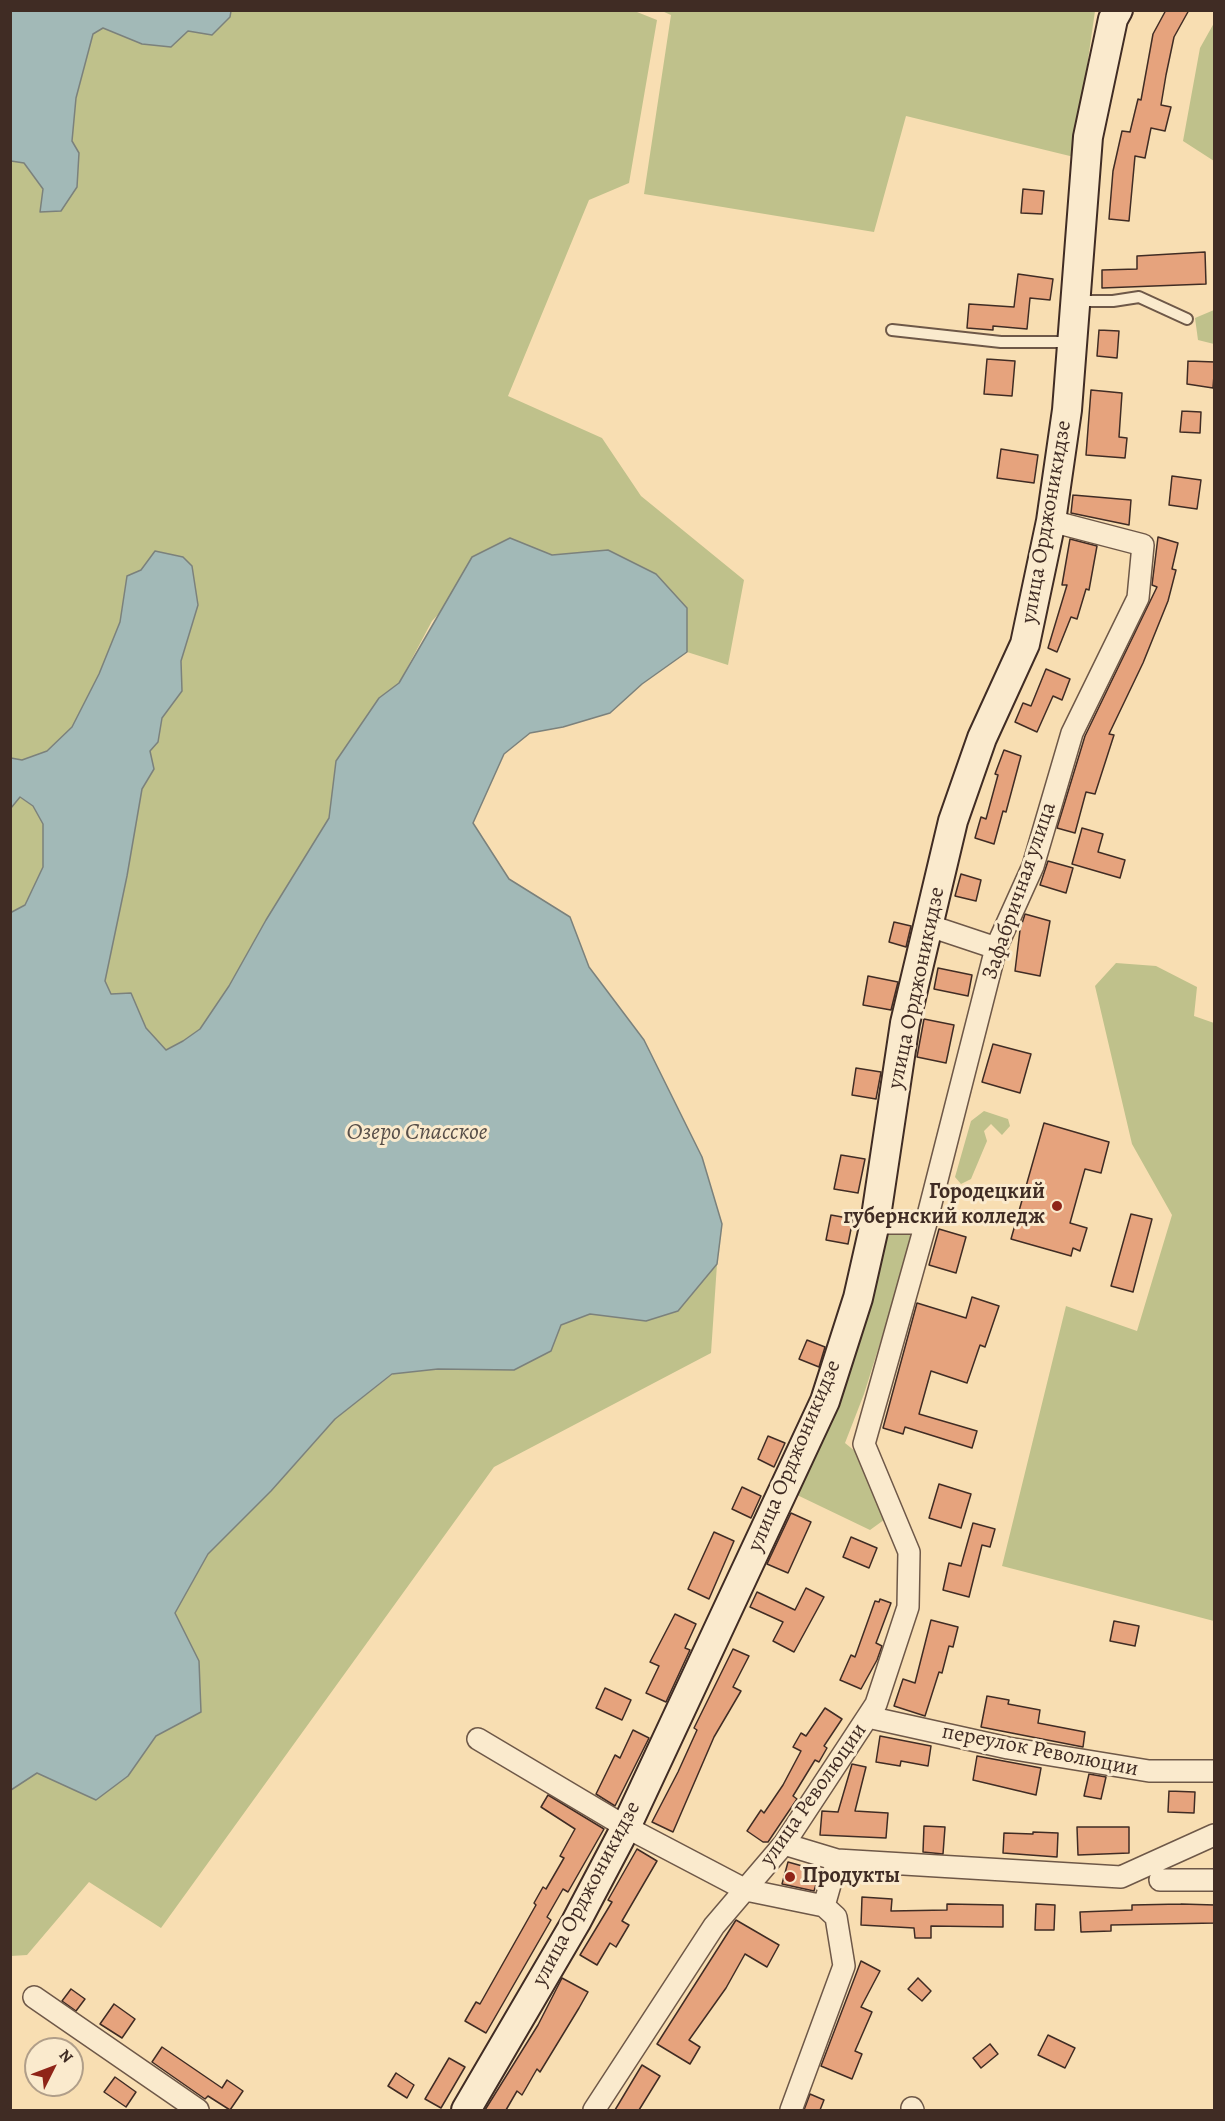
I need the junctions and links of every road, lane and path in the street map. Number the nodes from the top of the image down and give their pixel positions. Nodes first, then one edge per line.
1 (1118, 10) edge
2 (1075, 301) junction
3 (1187, 318) dead end
4 (892, 330) dead end
5 (1071, 342) junction
6 (1051, 521) junction
7 (930, 926) junction
8 (996, 948) junction
9 (875, 1223) junction
10 (926, 1223) junction
11 (864, 1444) joint
12 (868, 1717) junction
13 (478, 1739) dead end
14 (1215, 1771) edge
15 (626, 1827) junction
16 (1215, 1835) edge
17 (784, 1844) junction
18 (837, 1860) junction
19 (1160, 1880) dead end
20 (1215, 1881) edge
21 (746, 1890) junction
22 (824, 1906) junction
23 (34, 1996) dead end
24 (198, 2110) edge
25 (466, 2110) edge
26 (594, 2110) edge
27 (791, 2110) edge

1 - 2 street, улица Орджоникидзе
2 - 3 lane
2 - 5 street, улица Орджоникидзе
4 - 5 lane
5 - 6 street, улица Орджоникидзе
6 - 7 street, улица Орджоникидзе
6 - 8 street, Зафабричная улица
7 - 8 street
7 - 9 street, улица Орджоникидзе
8 - 10 street, Зафабричная улица
9 - 10 street
9 - 15 street, улица Орджоникидзе
10 - 11 street, Зафабричная улица
11 - 12 street, улица Революции
12 - 14 street, переулок Революции
12 - 17 street, улица Революции
13 - 15 street
15 - 21 street
15 - 25 street, улица Орджоникидзе
16 - 18 street
17 - 18 street
17 - 21 street, улица Революции
18 - 22 street
19 - 20 street
21 - 22 street
21 - 26 street, улица Революции
22 - 27 street
23 - 24 street

